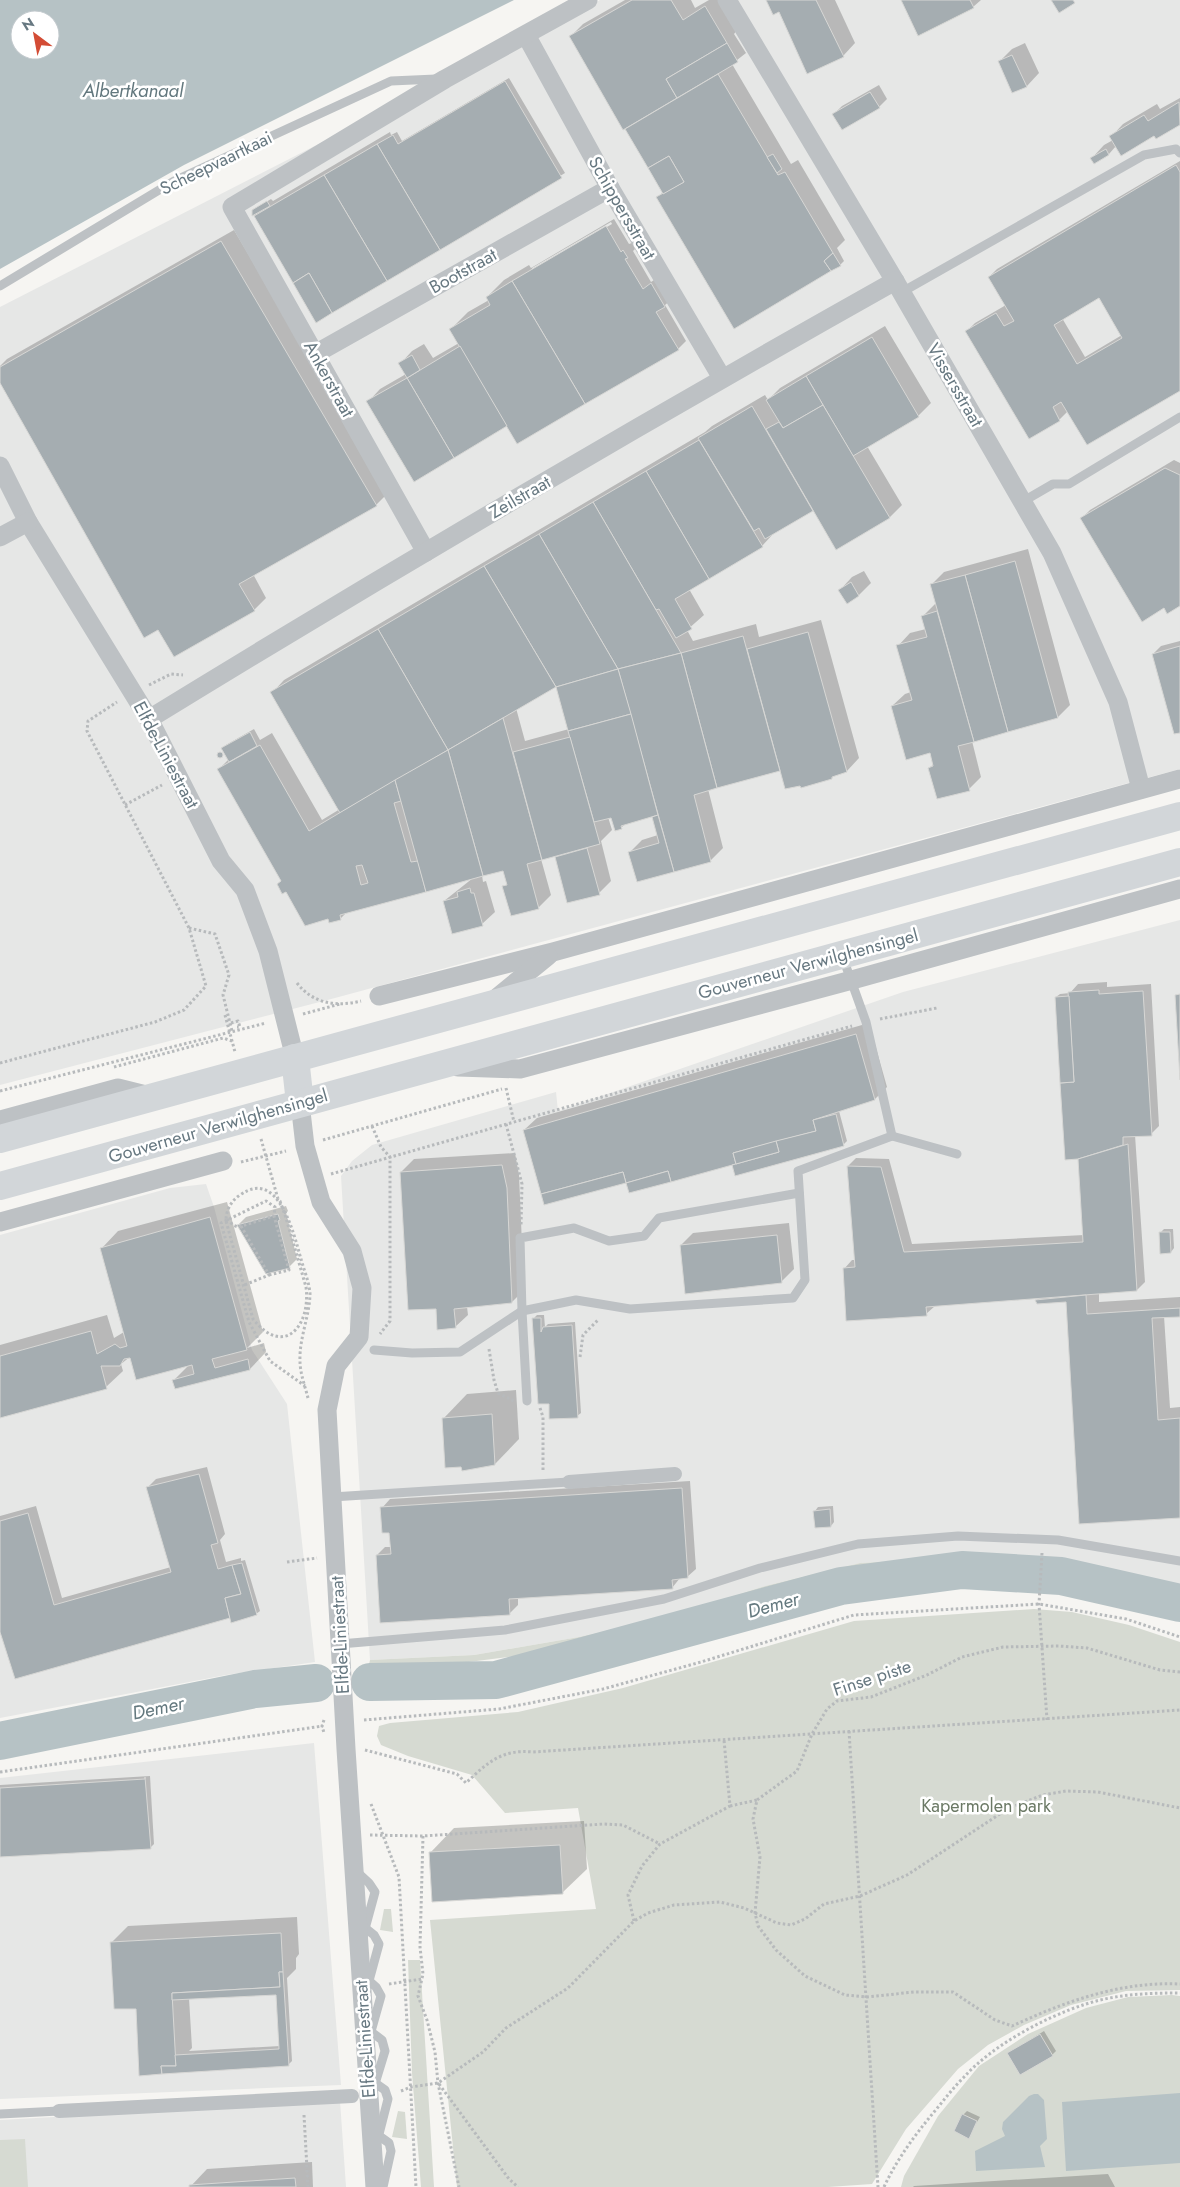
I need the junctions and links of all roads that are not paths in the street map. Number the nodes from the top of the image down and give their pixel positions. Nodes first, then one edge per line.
1 (588, 0) edge
2 (727, 0) edge
3 (526, 35) junction
4 (445, 79) junction
5 (1180, 153) edge
6 (610, 188) junction
7 (232, 207) joint
8 (0, 286) edge
9 (898, 287) junction
10 (315, 354) junction
11 (722, 378) junction
12 (1180, 417) edge
13 (0, 466) edge
14 (1022, 502) junction
15 (28, 522) junction
16 (0, 537) edge
17 (426, 552) junction
18 (149, 719) junction
19 (1180, 779) edge
20 (1141, 789) junction
21 (1180, 816) edge
22 (1180, 862) edge
23 (1180, 888) edge
24 (553, 952) junction
25 (842, 955) junction
26 (852, 980) junction
27 (378, 996) road end
28 (486, 1006) junction
29 (295, 1058) junction
30 (436, 1066) junction
31 (152, 1097) junction
32 (300, 1103) junction
33 (0, 1120) edge
34 (892, 1136) junction
35 (0, 1139) edge
36 (957, 1154) dead end
37 (223, 1161) dead end
38 (0, 1186) edge
39 (799, 1193) junction
40 (0, 1222) edge
41 (522, 1311) junction
42 (374, 1346) road end
43 (527, 1401) dead end
44 (675, 1474) dead end
45 (569, 1482) joint
46 (332, 1497) junction
47 (1180, 1561) edge
48 (340, 1644) junction
49 (368, 2029) junction
50 (371, 2080) junction
51 (361, 2099) junction
52 (59, 2111) joint
53 (0, 2114) edge
54 (374, 2140) junction
55 (376, 2186) edge

1 - 3 street, Scheepvaartkaai
2 - 9 street, Vissersstraat
3 - 4 street, Scheepvaartkaai
3 - 6 street, Schippersstraat
4 - 7 street, Scheepvaartkaai
4 - 8 lane, Scheepvaartkaai
5 - 9 lane
6 - 10 street, Bootstraat
6 - 11 street, Schippersstraat
7 - 10 street, Ankerstraat
9 - 11 street, Zeilstraat
9 - 14 street, Vissersstraat
10 - 17 street, Ankerstraat
11 - 17 street, Zeilstraat
12 - 14 lane
13 - 15 street, Elfde-Liniestraat
14 - 20 street, Vissersstraat
15 - 16 street
15 - 18 street, Elfde-Liniestraat
17 - 18 street, Zeilstraat
18 - 29 street, Elfde-Liniestraat
19 - 20 street
20 - 24 street
21 - 28 highway
22 - 25 highway, Gouverneur Verwilghensingel
23 - 26 street, Gouverneur Verwilghensingel
24 - 27 street
24 - 28 street
25 - 26 lane
25 - 30 highway, Gouverneur Verwilghensingel
26 - 30 street, Gouverneur Verwilghensingel
26 - 34 lane
28 - 29 highway
29 - 31 highway
29 - 32 highway
30 - 32 highway, Gouverneur Verwilghensingel
31 - 33 street
31 - 35 highway
32 - 38 highway, Gouverneur Verwilghensingel
32 - 46 street, Elfde-Liniestraat
34 - 36 lane
34 - 39 lane
37 - 40 street, Gouverneur Verwilghensingel
39 - 41 lane
39 - 41 lane
41 - 42 lane
41 - 43 lane
44 - 45 street
45 - 46 lane
46 - 48 street, Elfde-Liniestraat
47 - 48 lane
48 - 49 street, Elfde-Liniestraat
49 - 50 street, Elfde-Liniestraat
49 - 50 lane
50 - 51 street, Elfde-Liniestraat
50 - 54 lane
51 - 52 street
51 - 54 street, Elfde-Liniestraat
52 - 53 lane
54 - 55 street, Elfde-Liniestraat

